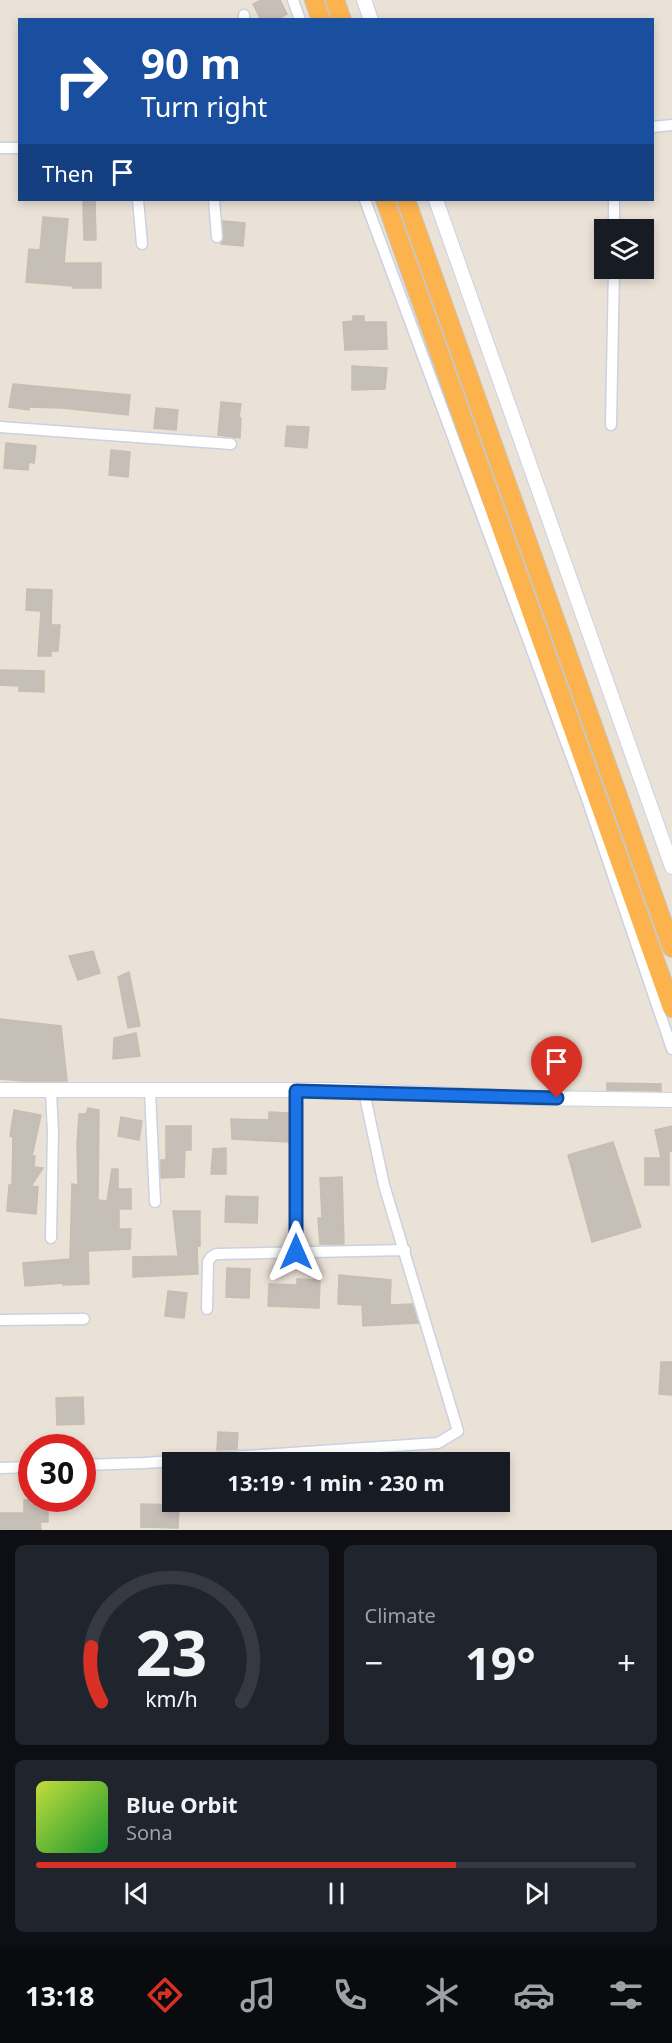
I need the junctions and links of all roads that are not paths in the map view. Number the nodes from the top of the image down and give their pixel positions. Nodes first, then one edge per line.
1 (293, 0) edge
2 (314, 0) edge
3 (335, 0) edge
4 (364, 0) edge
5 (299, 18) edge
6 (320, 18) edge
7 (341, 18) edge
8 (370, 18) edge
9 (672, 125) edge
10 (654, 127) edge
11 (0, 148) edge
12 (18, 148) edge
13 (138, 201) edge
14 (214, 201) edge
15 (364, 201) edge
16 (385, 201) edge
17 (406, 201) edge
18 (436, 201) edge
19 (614, 201) edge
20 (614, 219) edge
21 (216, 237) dead end
22 (142, 244) dead end
23 (614, 279) edge
24 (611, 425) dead end
25 (0, 427) edge
26 (231, 444) dead end
27 (672, 867) edge
28 (672, 948) edge
29 (672, 1008) edge
30 (672, 1049) edge
31 (0, 1090) edge
32 (150, 1091) junction
33 (296, 1091) junction
34 (51, 1092) junction
35 (364, 1092) junction
36 (672, 1100) edge
37 (154, 1202) dead end
38 (51, 1238) dead end
39 (405, 1250) junction
40 (296, 1252) junction
41 (207, 1309) dead end
42 (84, 1319) dead end
43 (0, 1320) edge
44 (96, 1465) edge
45 (18, 1467) edge
46 (0, 1468) edge

1 - 5 street
2 - 6 highway
3 - 7 highway
4 - 8 street
9 - 10 street
11 - 12 street
13 - 22 street
14 - 21 street
15 - 30 street
16 - 29 highway
17 - 28 highway
18 - 27 street
19 - 20 street
23 - 24 street
25 - 26 street
31 - 34 street
32 - 33 street
32 - 34 street
32 - 37 street
33 - 35 street
33 - 40 street
34 - 38 street
35 - 36 street
35 - 39 street
39 - 40 street
39 - 44 street
40 - 41 street
42 - 43 street
45 - 46 street

